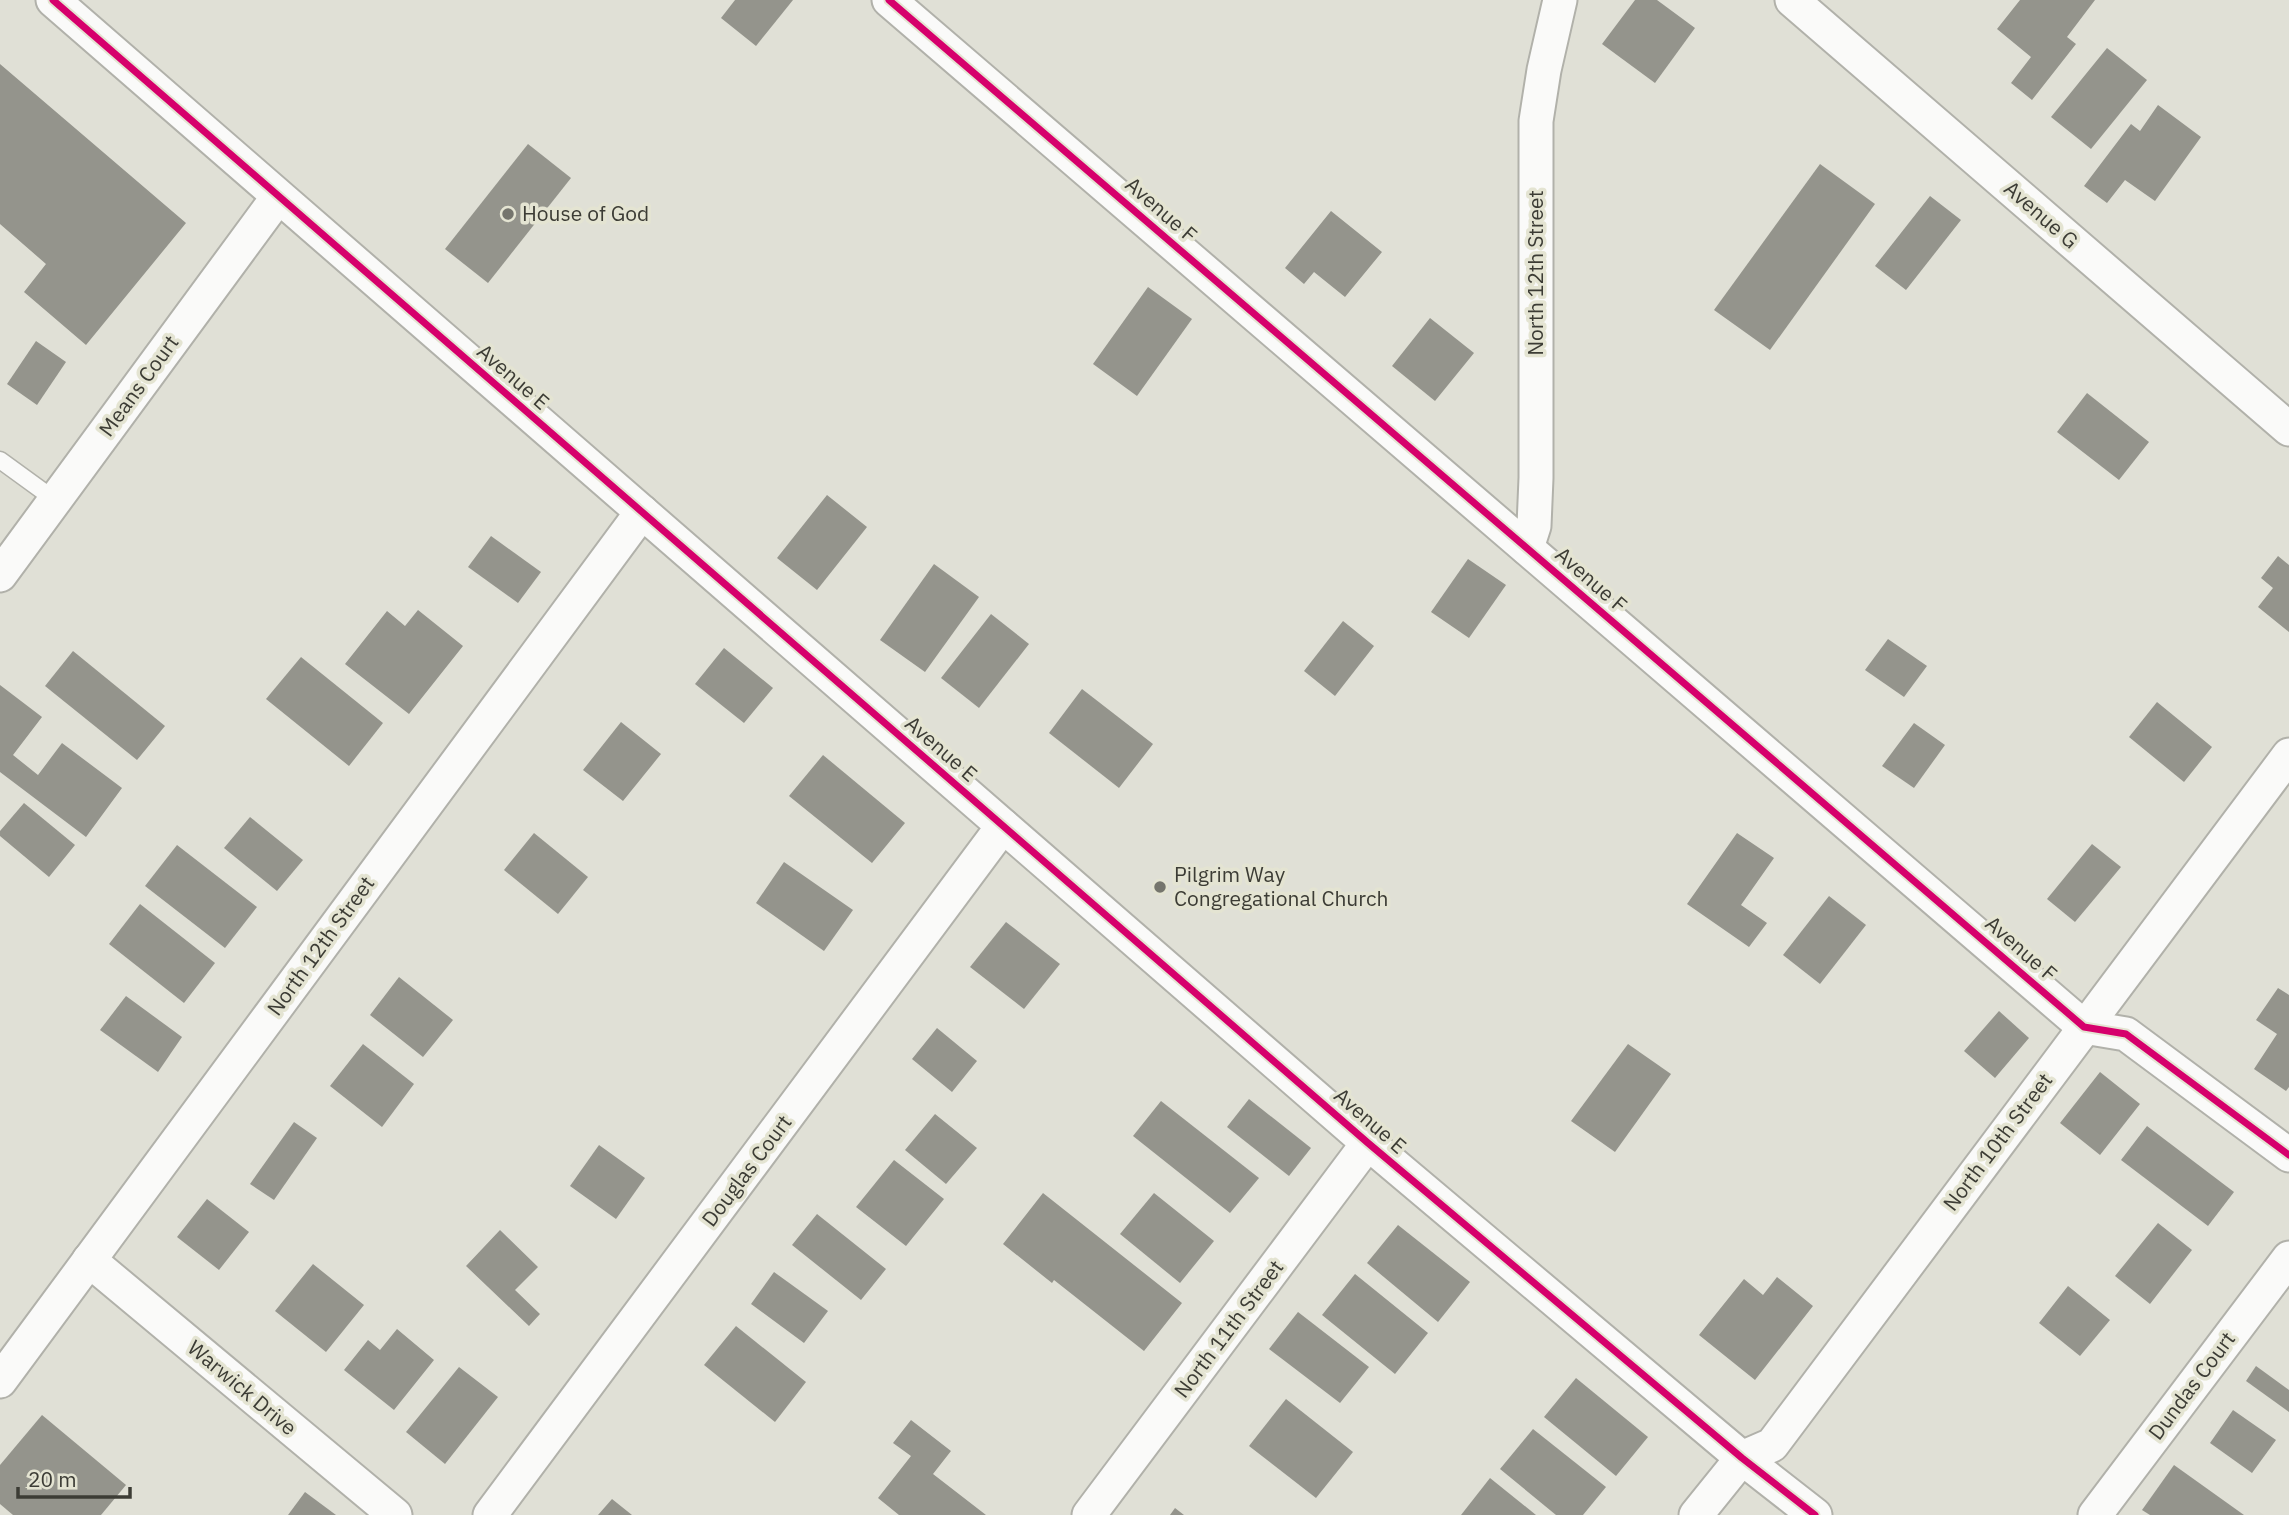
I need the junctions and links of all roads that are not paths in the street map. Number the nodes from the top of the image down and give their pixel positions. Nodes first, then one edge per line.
1 (53, 0) edge
2 (889, 0) edge
3 (1560, 0) edge
4 (1792, 0) edge
5 (278, 197) junction
6 (2289, 429) edge
7 (0, 460) edge
8 (55, 500) junction
9 (642, 512) junction
10 (1527, 548) junction
11 (0, 575) edge
12 (2289, 755) edge
13 (1003, 826) junction
14 (2084, 1027) junction
15 (1368, 1143) junction
16 (2289, 1154) edge
17 (2289, 1258) edge
18 (89, 1260) junction
19 (0, 1381) edge
20 (1742, 1458) junction
21 (395, 1515) edge
22 (490, 1515) edge
23 (1089, 1515) edge
24 (1696, 1515) edge
25 (1815, 1515) edge
26 (2095, 1515) edge

1 - 5 street, Avenue E
2 - 10 street, Avenue F
3 - 10 street, North 12th Street
4 - 6 street, Avenue G
5 - 8 street, Means Court
5 - 9 street, Avenue E
7 - 8 lane
8 - 11 street, Means Court
9 - 13 street, Avenue E
9 - 18 street, North 12th Street
10 - 14 street, Avenue F
12 - 14 street, North 10th Street
13 - 15 street, Avenue E
13 - 22 street, Douglas Court
14 - 16 street
14 - 20 street, North 10th Street
15 - 20 street, Avenue E
15 - 23 street, North 11th Street
17 - 26 street, Dundas Court
18 - 19 street, North 12th Street
18 - 21 street, Warwick Drive
20 - 24 street, North 10th Street
20 - 25 street, Avenue E

